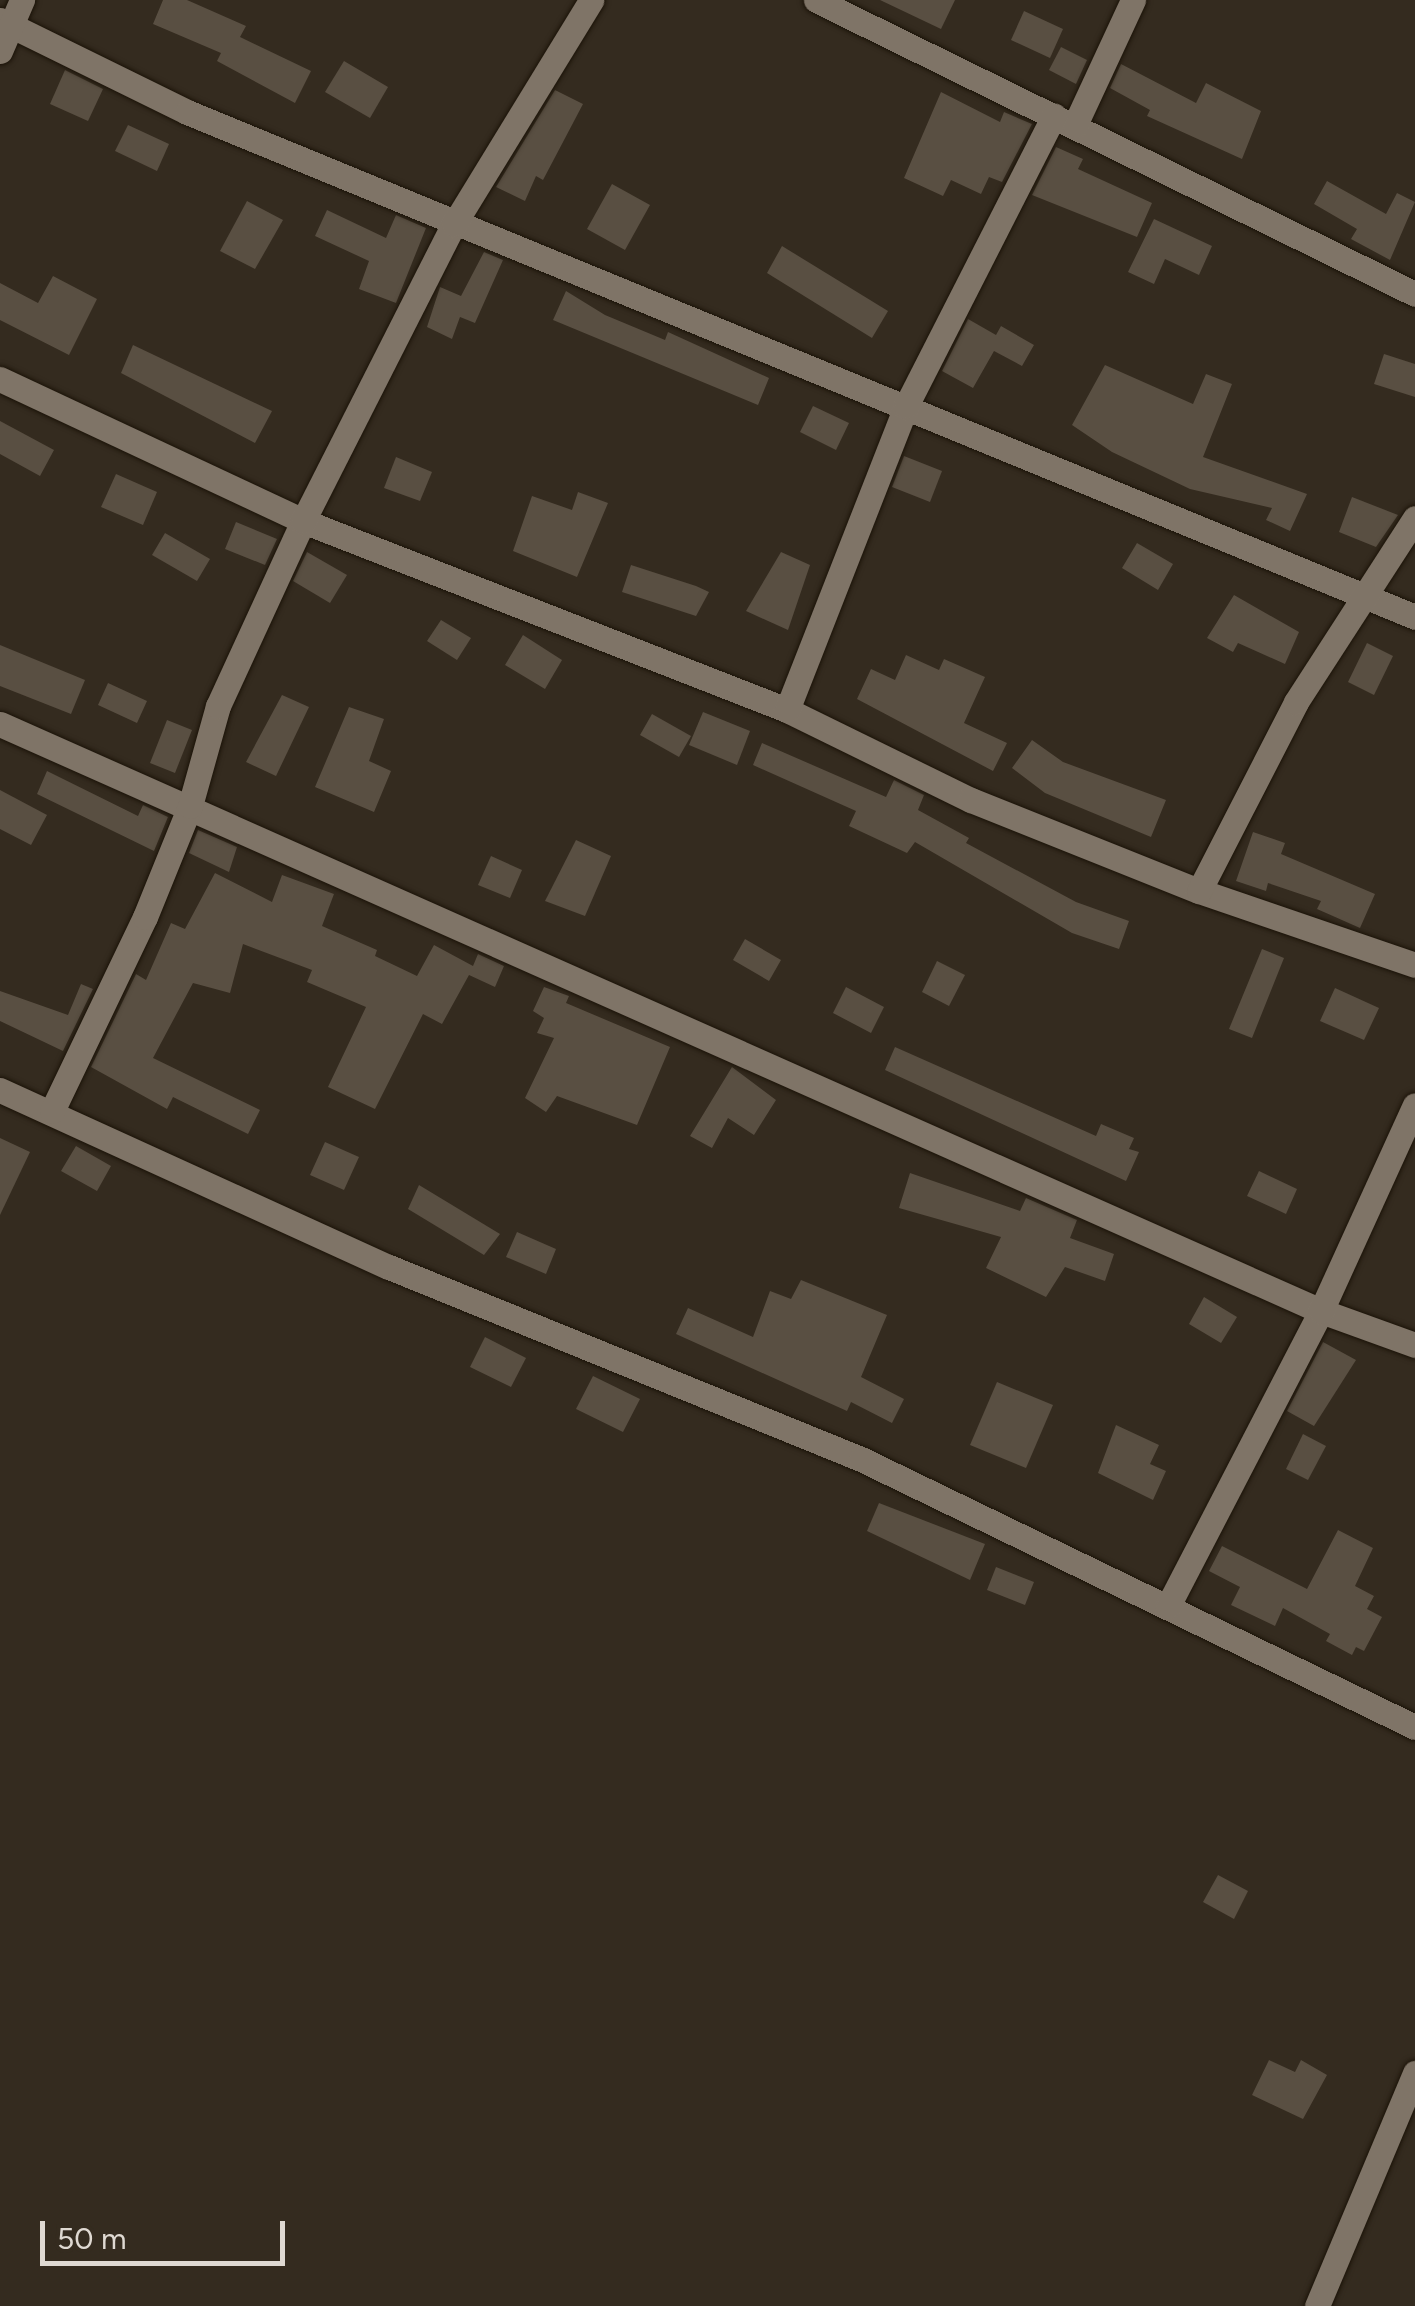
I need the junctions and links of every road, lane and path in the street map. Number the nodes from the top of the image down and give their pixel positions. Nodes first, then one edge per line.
1 (22, 0) edge
2 (592, 0) edge
3 (816, 0) edge
4 (1133, 0) edge
5 (6, 22) edge
6 (0, 51) edge
7 (1064, 120) junction
8 (454, 224) junction
9 (1415, 294) edge
10 (0, 379) edge
11 (906, 406) junction
12 (1415, 518) edge
13 (303, 521) junction
14 (1366, 598) junction
15 (1415, 618) edge
16 (786, 710) junction
17 (0, 724) edge
18 (190, 806) junction
19 (1198, 890) junction
20 (1415, 966) edge
21 (0, 1090) edge
22 (1415, 1104) edge
23 (52, 1111) junction
24 (1321, 1311) junction
25 (1415, 1345) edge
26 (1168, 1606) junction
27 (1415, 1727) edge
28 (1415, 2073) edge
29 (1317, 2306) edge

1 - 5 street
2 - 8 street
3 - 7 street
4 - 7 street
5 - 6 street
5 - 8 street
7 - 9 street
7 - 11 street
8 - 11 street
8 - 13 street
10 - 13 street
11 - 14 street
11 - 16 street
12 - 14 street
13 - 16 street
13 - 18 street
14 - 15 street
14 - 19 street
16 - 19 street
17 - 18 street
18 - 23 street
18 - 24 street
19 - 20 street
21 - 23 street
22 - 24 street
23 - 26 street
24 - 25 street
24 - 26 street
26 - 27 street
28 - 29 street

